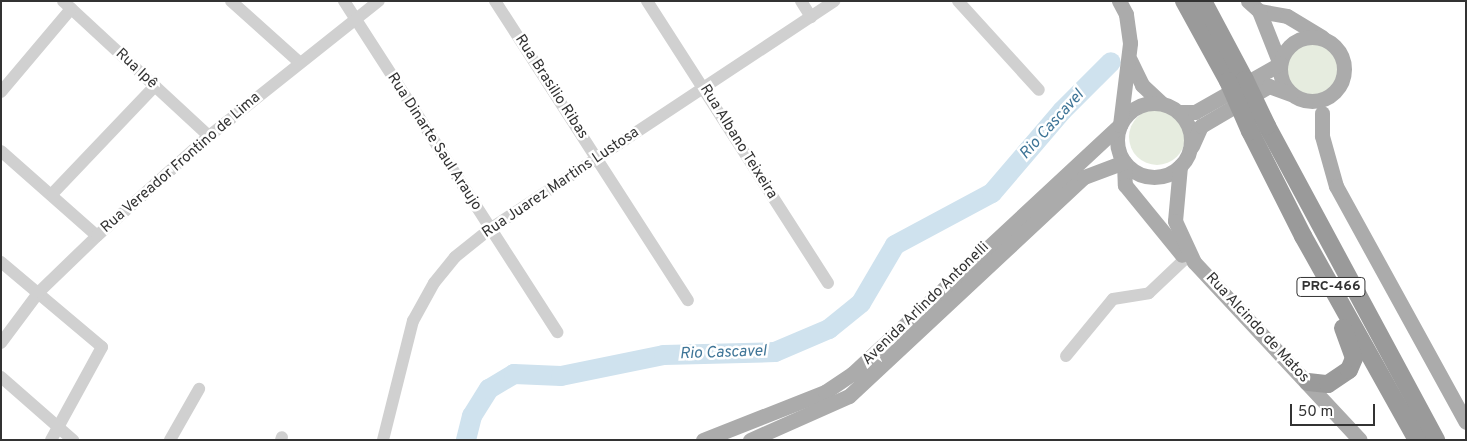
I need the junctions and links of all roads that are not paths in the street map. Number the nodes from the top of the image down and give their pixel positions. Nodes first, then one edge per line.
1 (231, 1) edge
2 (344, 1) edge
3 (379, 1) edge
4 (495, 1) edge
5 (646, 1) edge
6 (800, 1) edge
7 (834, 1) edge
8 (958, 1) edge
9 (1119, 1) edge
10 (1184, 1) edge
11 (1203, 1) edge
12 (1208, 1) edge
13 (67, 5) edge
14 (1254, 6) edge
15 (811, 16) junction
16 (354, 18) junction
17 (1217, 24) junction
18 (1327, 41) junction
19 (1130, 60) junction
20 (299, 62) junction
21 (1280, 64) junction
22 (1237, 80) junction
23 (155, 86) junction
24 (1339, 86) junction
25 (704, 90) junction
26 (1039, 90) dead end
27 (1, 92) edge
28 (1299, 98) junction
29 (1161, 104) junction
30 (1179, 112) junction
31 (1322, 113) junction
32 (1120, 125) junction
33 (1259, 128) junction
34 (209, 136) junction
35 (1190, 149) junction
36 (1, 151) edge
37 (597, 159) junction
38 (1124, 162) junction
39 (1180, 166) junction
40 (52, 193) junction
41 (490, 228) junction
42 (97, 236) junction
43 (1303, 236) junction
44 (1190, 260) junction
45 (1, 262) edge
46 (828, 283) dead end
47 (39, 292) junction
48 (688, 300) dead end
49 (557, 332) dead end
50 (1, 343) edge
51 (1066, 356) dead end
52 (1, 377) edge
53 (1308, 382) junction
54 (200, 389) dead end
55 (1466, 422) edge
56 (57, 426) junction
57 (51, 440) edge
58 (73, 440) edge
59 (170, 440) edge
60 (383, 440) edge
61 (703, 440) edge
62 (750, 440) edge
63 (1360, 440) edge
64 (1417, 440) edge
65 (1436, 440) edge

1 - 20 street
2 - 16 street, Rua Dinarte Saul Araujo
3 - 16 street, Rua Vereador Frontino de Lima
4 - 37 street, Rua Brasilio Ribas
5 - 25 street, Rua Albano Teixeira
6 - 15 street
7 - 15 street, Rua Juarez Martins Lustosa
8 - 26 street
9 - 19 main road
10 - 22 highway, PRC-466
11 - 17 highway, PRC-466
12 - 17 highway, PRC-466
13 - 23 street, Rua Ipê
13 - 27 street
14 - 18 main road
14 - 21 main road
15 - 25 street, Rua Juarez Martins Lustosa
16 - 20 street, Rua Vereador Frontino de Lima
16 - 41 street, Rua Dinarte Saul Araujo
17 - 22 highway, PRC-466
18 - 21 main road
18 - 24 main road
19 - 29 main road
19 - 32 main road
20 - 34 street, Rua Vereador Frontino de Lima
21 - 28 main road
21 - 30 main road
22 - 33 highway, PRC-466, bridge
23 - 34 street, Rua Ipê
23 - 40 street
24 - 28 main road
24 - 31 main road
25 - 37 street, Rua Juarez Martins Lustosa
25 - 46 street, Rua Albano Teixeira
28 - 31 main road
28 - 35 main road
29 - 30 main road
29 - 32 main road
30 - 35 main road
31 - 55 main road
32 - 38 main road
32 - 61 main road, Avenida Arlindo Antonelli
33 - 43 highway, PRC-466
33 - 65 highway, PRC-466
34 - 42 street, Rua Vereador Frontino de Lima
35 - 39 main road
36 - 40 street
37 - 41 street, Rua Juarez Martins Lustosa
37 - 48 street, Rua Brasilio Ribas
38 - 39 main road
38 - 44 main road, Rua Alcindo de Matos
38 - 62 main road, Avenida Arlindo Antonelli
39 - 44 main road, Rua Alcindo de Matos
40 - 42 street
41 - 49 street, Rua Dinarte Saul Araujo
41 - 60 street, Rua Juarez Martins Lustosa
42 - 47 street, Rua Vereador Frontino de Lima
43 - 53 highway
43 - 64 highway, PRC-466
44 - 51 street
44 - 53 main road, Rua Alcindo de Matos
45 - 47 street
47 - 50 street, Rua Vereador Frontino de Lima
47 - 56 street
52 - 56 street
53 - 63 main road, Rua Alcindo de Matos
54 - 59 street
56 - 57 street
56 - 58 street

